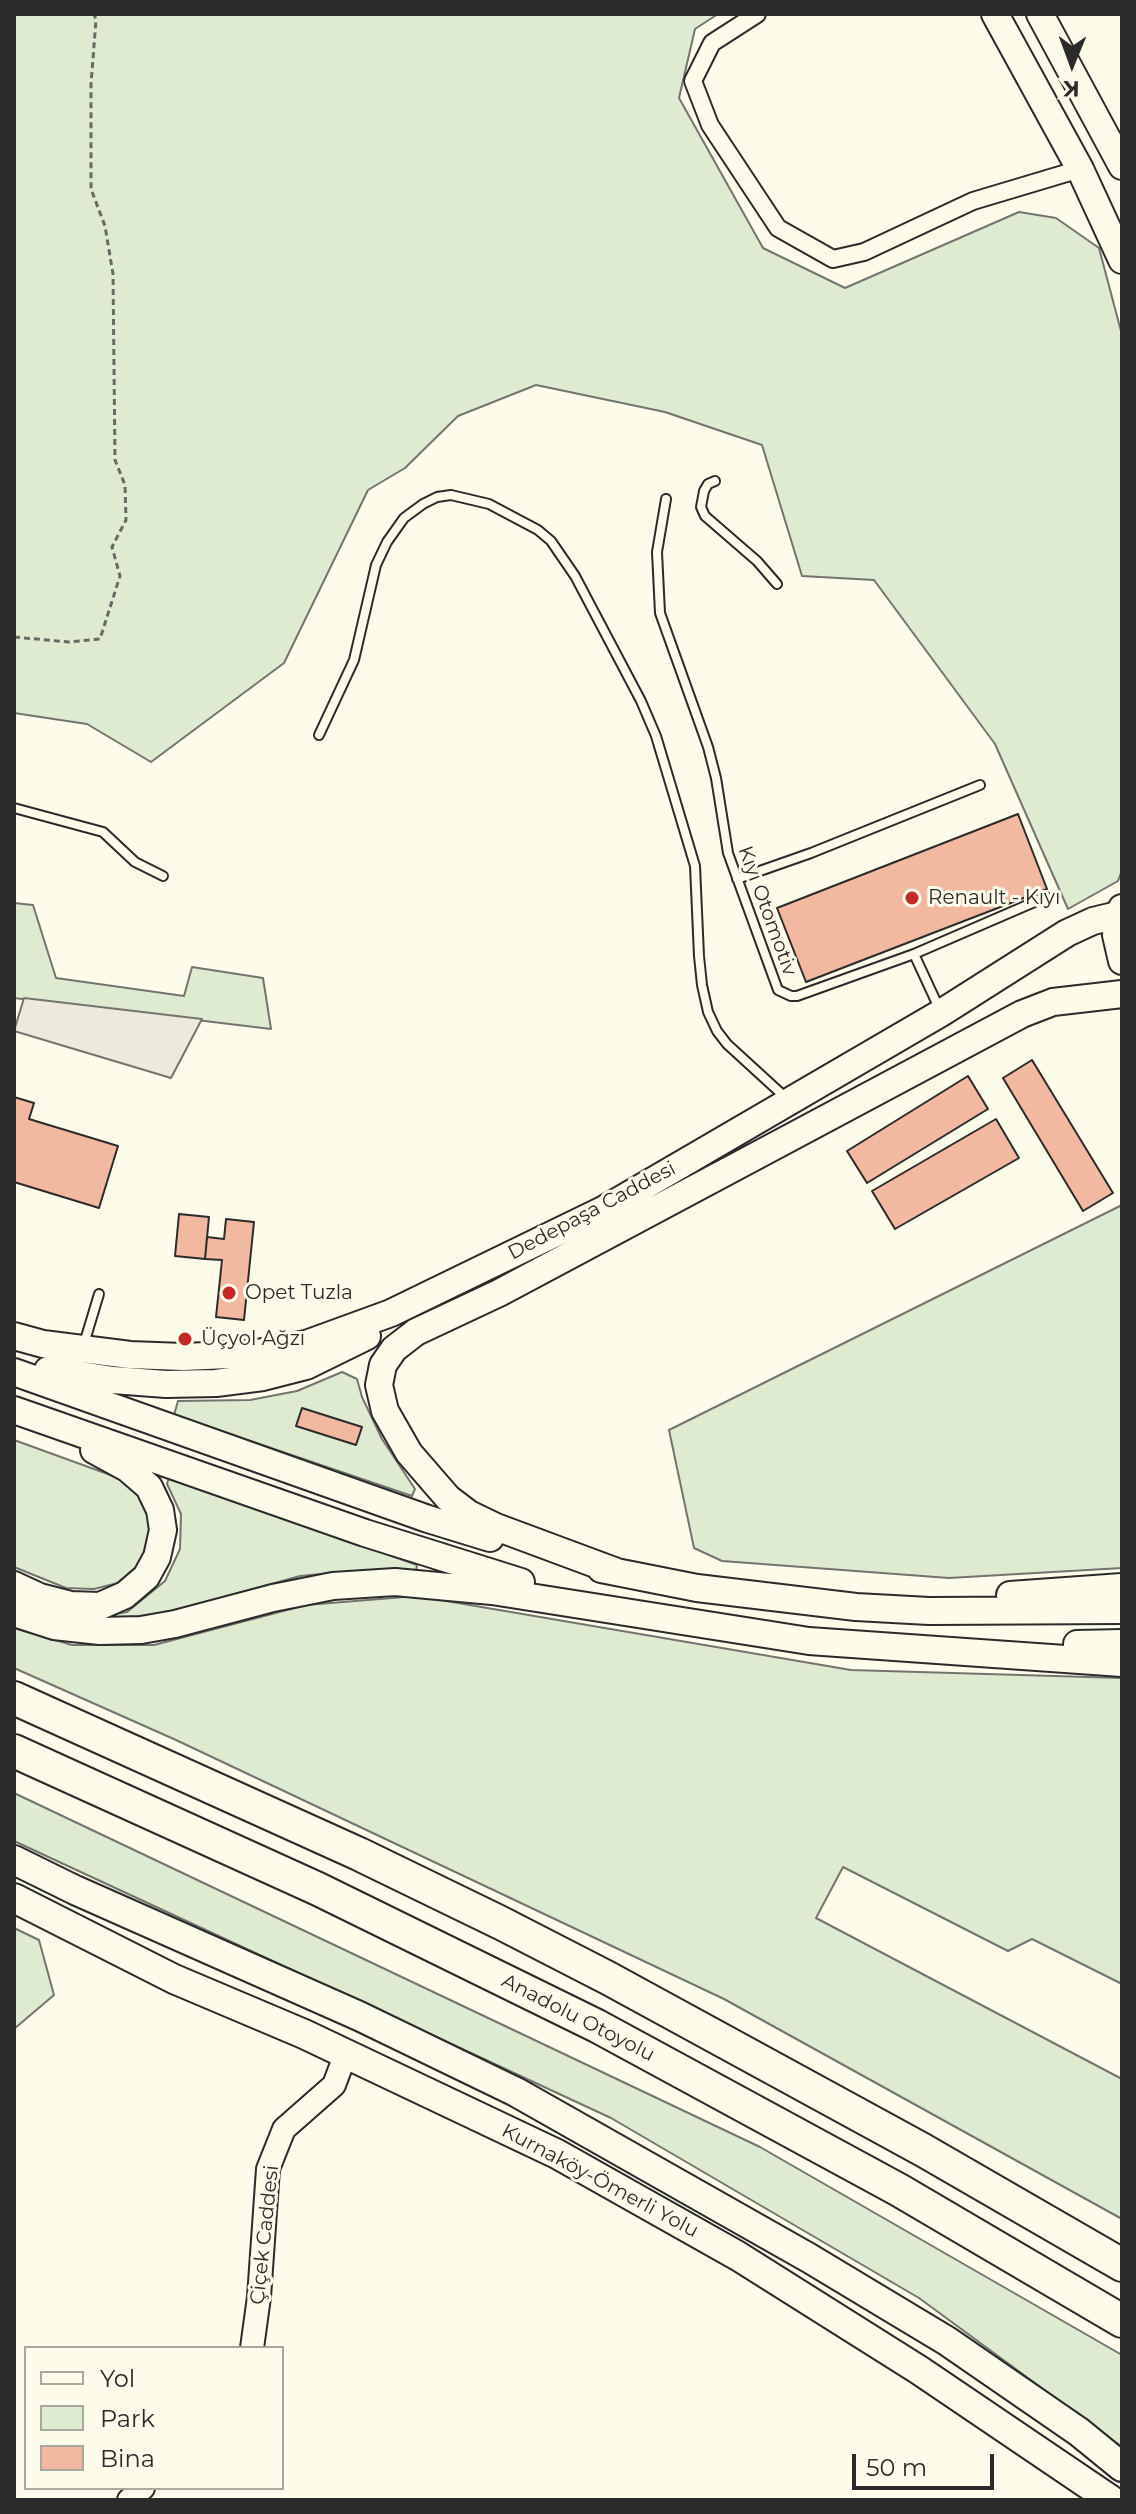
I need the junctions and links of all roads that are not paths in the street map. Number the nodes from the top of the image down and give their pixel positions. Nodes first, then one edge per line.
1 (757, 14) edge
2 (995, 14) edge
3 (1040, 14) edge
4 (1122, 163) edge
5 (1080, 169) junction
6 (1122, 260) edge
7 (715, 481) dead end
8 (666, 499) dead end
9 (777, 584) dead end
10 (319, 735) dead end
11 (980, 785) dead end
12 (14, 808) edge
13 (163, 876) dead end
14 (737, 879) junction
15 (1046, 897) dead end
16 (1121, 912) edge
17 (914, 954) junction
18 (1122, 961) edge
19 (1122, 994) edge
20 (941, 1013) junction
21 (790, 1101) junction
22 (484, 1268) junction
23 (99, 1294) dead end
24 (14, 1336) edge
25 (82, 1349) junction
26 (14, 1364) edge
27 (14, 1372) edge
28 (14, 1413) edge
29 (617, 1572) junction
30 (14, 1585) edge
31 (1122, 1587) edge
32 (778, 1599) junction
33 (1122, 1610) edge
34 (14, 1613) edge
35 (747, 1633) junction
36 (1122, 1643) edge
37 (873, 1646) junction
38 (1122, 1663) edge
39 (14, 1698) edge
40 (14, 1751) edge
41 (14, 1857) edge
42 (14, 1900) edge
43 (346, 2053) junction
44 (1072, 2234) junction
45 (1122, 2257) edge
46 (1122, 2265) edge
47 (1122, 2321) edge
48 (252, 2346) edge
49 (1122, 2467) edge
50 (1111, 2500) edge

1 - 5 street
2 - 5 main road
3 - 4 main road
5 - 6 main road
7 - 9 lane
8 - 14 lane, Kıyı Otomotiv
10 - 21 lane
11 - 14 lane
12 - 13 lane
14 - 17 lane, Kıyı Otomotiv
15 - 17 lane
16 - 18 main road
16 - 20 main road, Dedepaşa Caddesi
17 - 20 lane
19 - 29 main road, Dedepaşa Caddesi
20 - 21 main road, Dedepaşa Caddesi
21 - 22 main road, Dedepaşa Caddesi
22 - 25 main road, Dedepaşa Caddesi
22 - 26 main road
23 - 25 lane
24 - 25 main road, Dedepaşa Caddesi
27 - 29 main road
28 - 30 main road
28 - 35 main road
29 - 32 main road
31 - 32 main road
32 - 33 main road
34 - 35 main road
35 - 37 main road
36 - 37 main road
37 - 38 main road
39 - 44 highway
40 - 47 highway, Anadolu Otoyolu
41 - 49 highway, Kurnaköy-Ömerli Yolu
42 - 43 highway, Kurnaköy-Ömerli Yolu
43 - 48 street, Çiçek Caddesi
43 - 50 highway, Kurnaköy-Ömerli Yolu
44 - 45 highway
44 - 46 highway

